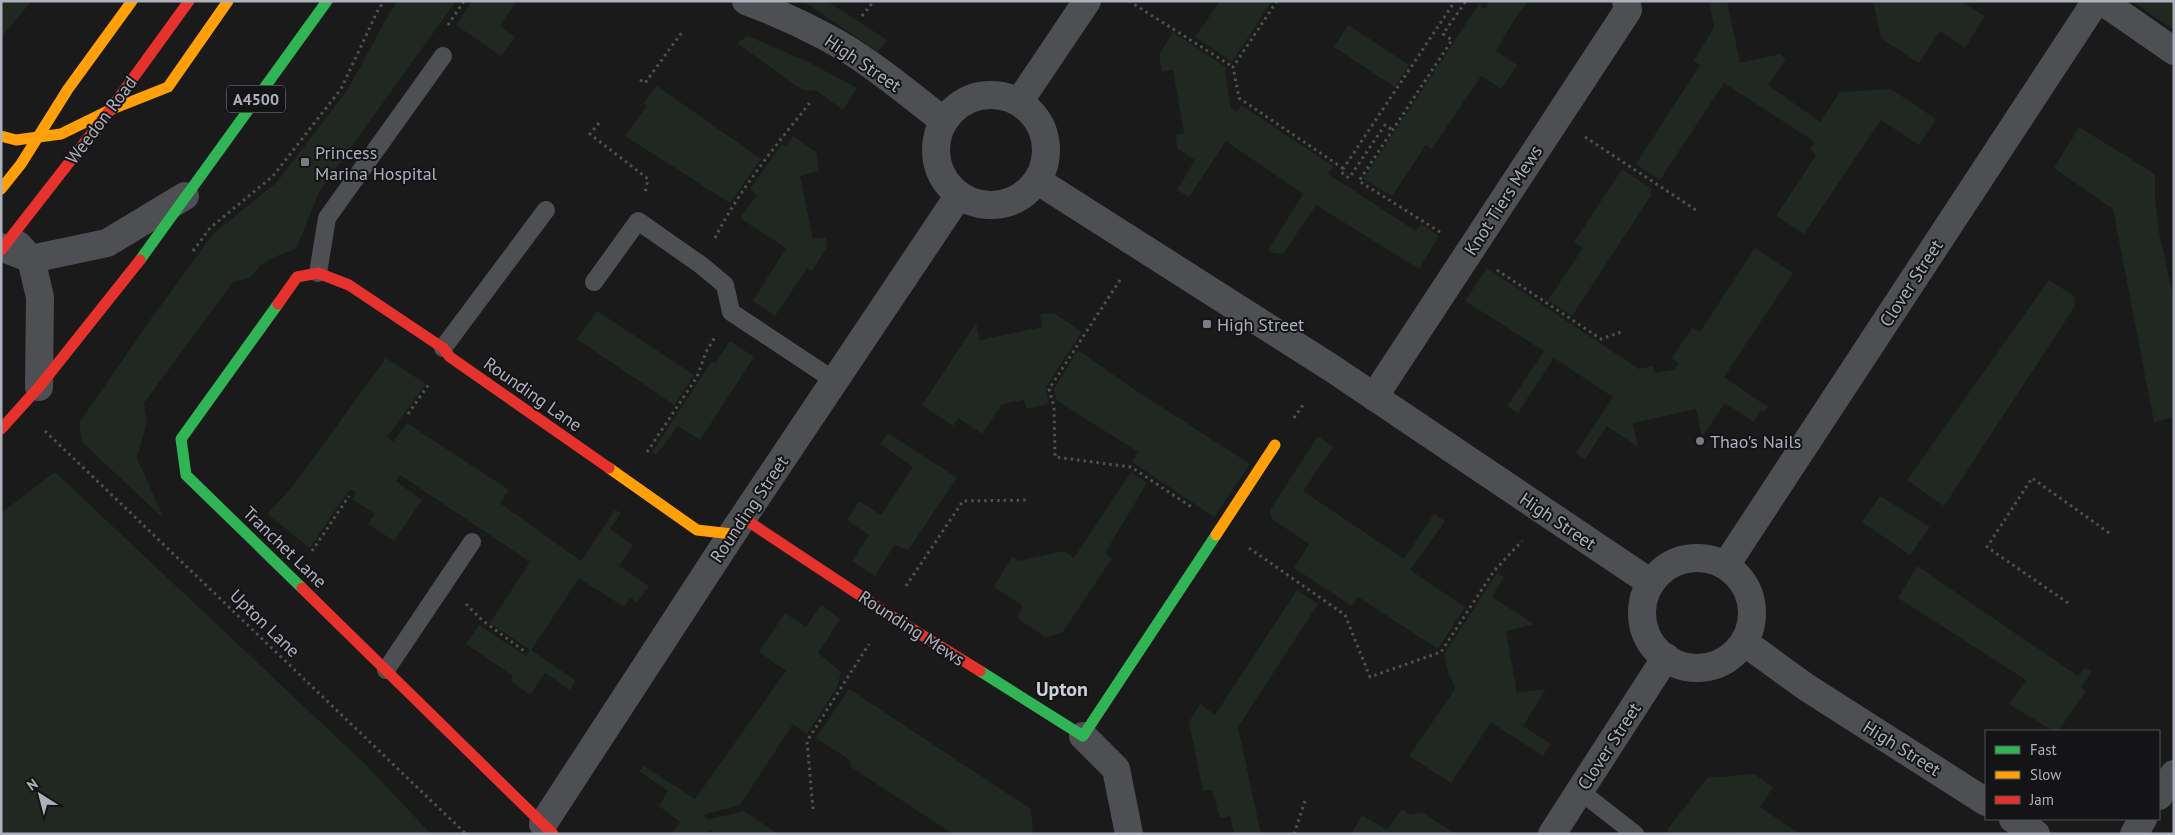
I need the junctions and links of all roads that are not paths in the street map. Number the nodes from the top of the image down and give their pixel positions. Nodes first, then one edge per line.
1 (132, 1) edge
2 (189, 1) edge
3 (228, 1) edge
4 (327, 1) edge
5 (746, 1) edge
6 (1087, 1) edge
7 (1626, 1) edge
8 (2096, 1) edge
9 (2102, 1) edge
10 (772, 7) edge
11 (2174, 51) edge
12 (443, 56) dead end
13 (1019, 102) junction
14 (110, 110) junction
15 (944, 121) junction
16 (1, 136) edge
17 (38, 137) junction
18 (1038, 181) junction
19 (1, 189) edge
20 (958, 195) junction
21 (185, 196) junction
22 (546, 210) dead end
23 (4, 242) edge
24 (31, 259) junction
25 (318, 273) junction
26 (594, 282) dead end
27 (443, 348) junction
28 (835, 381) junction
29 (39, 387) junction
30 (1374, 397) junction
31 (1, 429) edge
32 (1275, 446) dead end
33 (738, 526) junction
34 (472, 542) dead end
35 (1726, 565) junction
36 (1651, 583) junction
37 (1744, 642) junction
38 (1666, 658) junction
39 (386, 670) junction
40 (1082, 736) junction
41 (2174, 774) edge
42 (1580, 791) junction
43 (2160, 795) edge
44 (1985, 801) edge
45 (2015, 820) edge
46 (2143, 820) edge
47 (548, 829) edge
48 (1129, 834) edge
49 (1552, 834) edge
50 (1635, 834) edge
51 (2036, 834) edge
52 (2134, 834) edge

1 - 17 main road
2 - 14 main road, Weedon Road
3 - 14 main road
4 - 21 main road, A4500
5 - 10 street, High Street
6 - 13 street
7 - 30 street, Knot Tiers Mews
8 - 35 street, Clover Street
9 - 11 street
10 - 15 street, High Street
12 - 25 lane
13 - 15 street
13 - 18 street
14 - 17 main road
14 - 23 main road, Weedon Road
15 - 20 street
16 - 17 main road
17 - 19 main road
18 - 20 street
18 - 30 street, High Street
20 - 28 street, Rounding Street
21 - 24 street
21 - 29 main road, A4500
22 - 27 lane
23 - 24 street, Weedon Road
24 - 29 street
25 - 27 main road, Rounding Lane
25 - 39 main road, Tranchet Lane
26 - 28 lane
27 - 33 main road, Rounding Lane
28 - 33 street, Rounding Street
29 - 31 main road, A4500
30 - 36 street, High Street
32 - 40 main road
33 - 40 main road, Rounding Mews
33 - 47 street, Rounding Street
34 - 39 lane
35 - 36 street
35 - 37 street
36 - 38 street
37 - 38 street
37 - 44 street, High Street
38 - 42 street, Clover Street
39 - 47 main road, Tranchet Lane
40 - 48 street, Rounding Mews
41 - 43 street
42 - 49 street, Clover Street
42 - 50 lane
45 - 51 street
46 - 52 street

